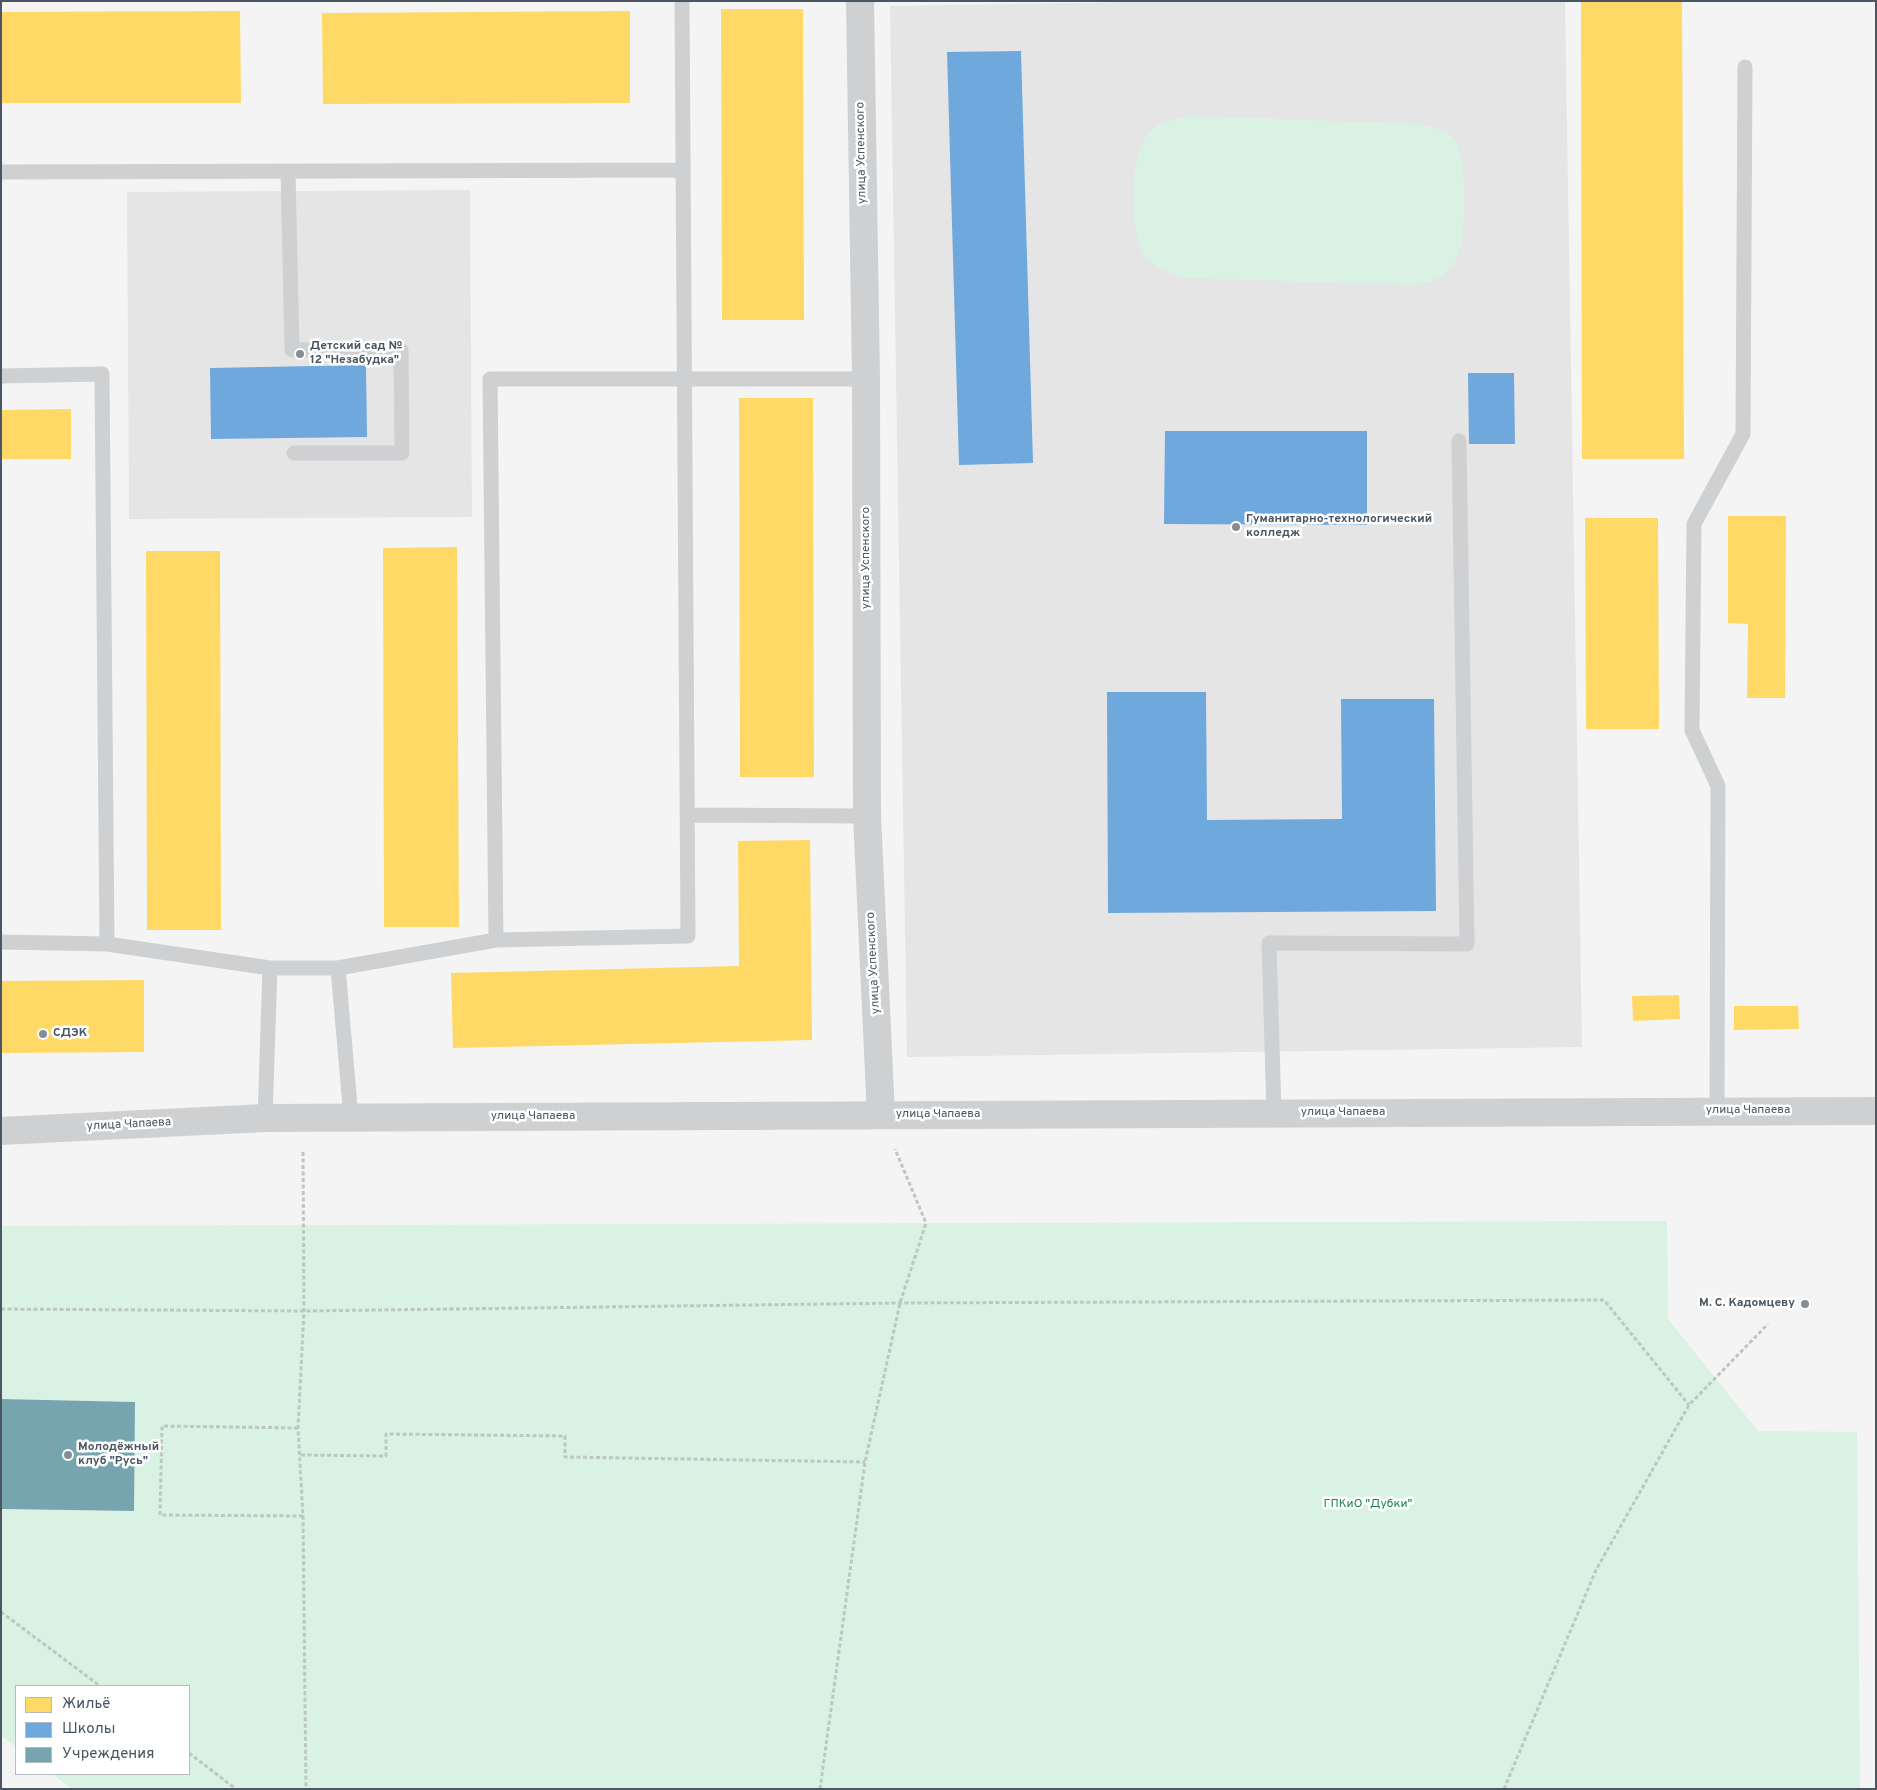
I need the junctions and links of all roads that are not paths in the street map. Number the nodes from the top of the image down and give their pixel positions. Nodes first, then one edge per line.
1 (682, 1) edge
2 (860, 1) edge
3 (1745, 67) dead end
4 (683, 170) junction
5 (1, 172) edge
6 (288, 172) junction
7 (1, 376) edge
8 (685, 378) junction
9 (866, 379) junction
10 (1459, 442) dead end
11 (294, 454) dead end
12 (688, 815) junction
13 (868, 816) junction
14 (496, 940) junction
15 (1, 942) edge
16 (106, 944) junction
17 (270, 968) junction
18 (338, 968) junction
19 (1717, 1111) junction
20 (1876, 1111) edge
21 (1274, 1113) junction
22 (881, 1115) junction
23 (265, 1118) junction
24 (351, 1118) junction
25 (1, 1131) edge

1 - 4 lane
2 - 9 street, улица Успенского
3 - 19 lane
4 - 6 lane
4 - 8 lane
5 - 6 lane
6 - 11 lane
7 - 16 lane
8 - 9 lane
8 - 12 lane
8 - 14 lane
9 - 13 street, улица Успенского
10 - 21 lane
12 - 13 lane
12 - 14 lane
13 - 22 street, улица Успенского
14 - 18 lane
15 - 16 lane
16 - 17 lane
17 - 18 lane
17 - 23 lane
18 - 24 lane
19 - 20 street, улица Чапаева
19 - 21 street, улица Чапаева
21 - 22 street, улица Чапаева
22 - 24 street, улица Чапаева
23 - 24 street, улица Чапаева
23 - 25 street, улица Чапаева

